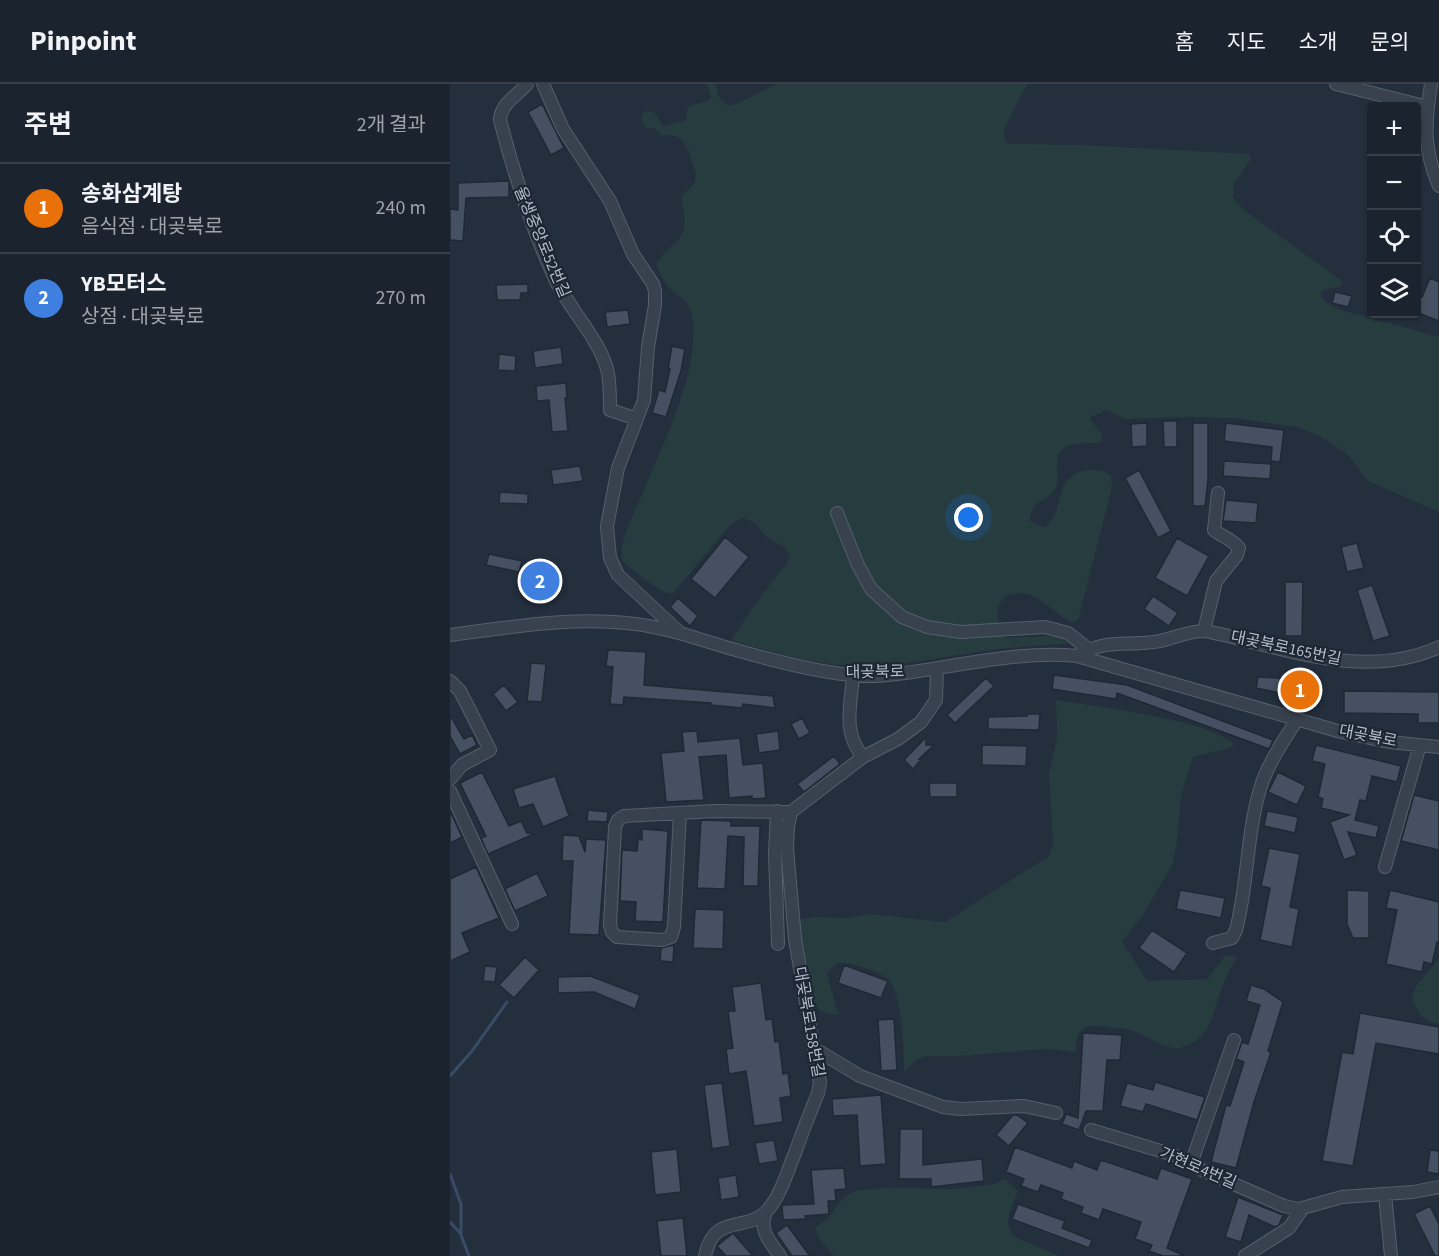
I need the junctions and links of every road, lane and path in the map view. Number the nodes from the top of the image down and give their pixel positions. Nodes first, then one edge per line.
1 (527, 84) edge
2 (543, 84) edge
3 (1336, 84) edge
4 (1431, 84) edge
5 (1428, 107) junction
6 (1435, 160) edge
7 (1439, 186) edge
8 (637, 419) junction
9 (1218, 493) dead end
10 (837, 513) dead end
11 (1204, 631) junction
12 (679, 632) junction
13 (450, 635) edge
14 (1439, 647) edge
15 (1083, 653) junction
16 (937, 668) junction
17 (853, 676) junction
18 (450, 681) edge
19 (1297, 720) junction
20 (1420, 745) junction
21 (1439, 747) edge
22 (863, 757) junction
23 (450, 779) edge
24 (450, 791) edge
25 (777, 811) junction
26 (791, 812) junction
27 (681, 814) junction
28 (1385, 867) dead end
29 (512, 924) dead end
30 (778, 944) dead end
31 (1214, 944) dead end
32 (1234, 1040) dead end
33 (815, 1049) junction
34 (1056, 1113) dead end
35 (1091, 1130) dead end
36 (1191, 1164) junction
37 (1439, 1186) edge
38 (1385, 1194) junction
39 (1303, 1208) junction
40 (766, 1212) junction
41 (705, 1256) edge
42 (780, 1256) edge
43 (1245, 1256) edge
44 (1391, 1256) edge

1 - 8 street, 율생중앙로52번길
2 - 8 street
3 - 5 street
4 - 5 street
5 - 6 street
6 - 7 street
8 - 12 street
9 - 11 street
10 - 15 street, 대곶북로
11 - 14 street, 대곶북로165번길
11 - 15 street, 대곶북로165번길
12 - 13 street, 대곶북로
12 - 17 street, 대곶북로
15 - 16 street, 대곶북로
15 - 19 street, 대곶북로
16 - 17 street, 대곶북로
16 - 22 street
17 - 22 street
18 - 23 street
19 - 20 street, 대곶북로
19 - 31 street
20 - 21 street, 대곶북로
20 - 28 street
22 - 26 street
24 - 29 street
25 - 26 street
25 - 27 street
25 - 30 street
26 - 33 street, 대곶북로158번길
27 - 27 street
32 - 36 street
33 - 34 street
33 - 40 street, 대곶북로158번길
35 - 36 street, 가현로4번길
36 - 39 street, 가현로4번길
37 - 38 street, 가현로4번길
38 - 39 street, 가현로4번길
38 - 44 street
39 - 43 street
40 - 41 street
40 - 42 street

